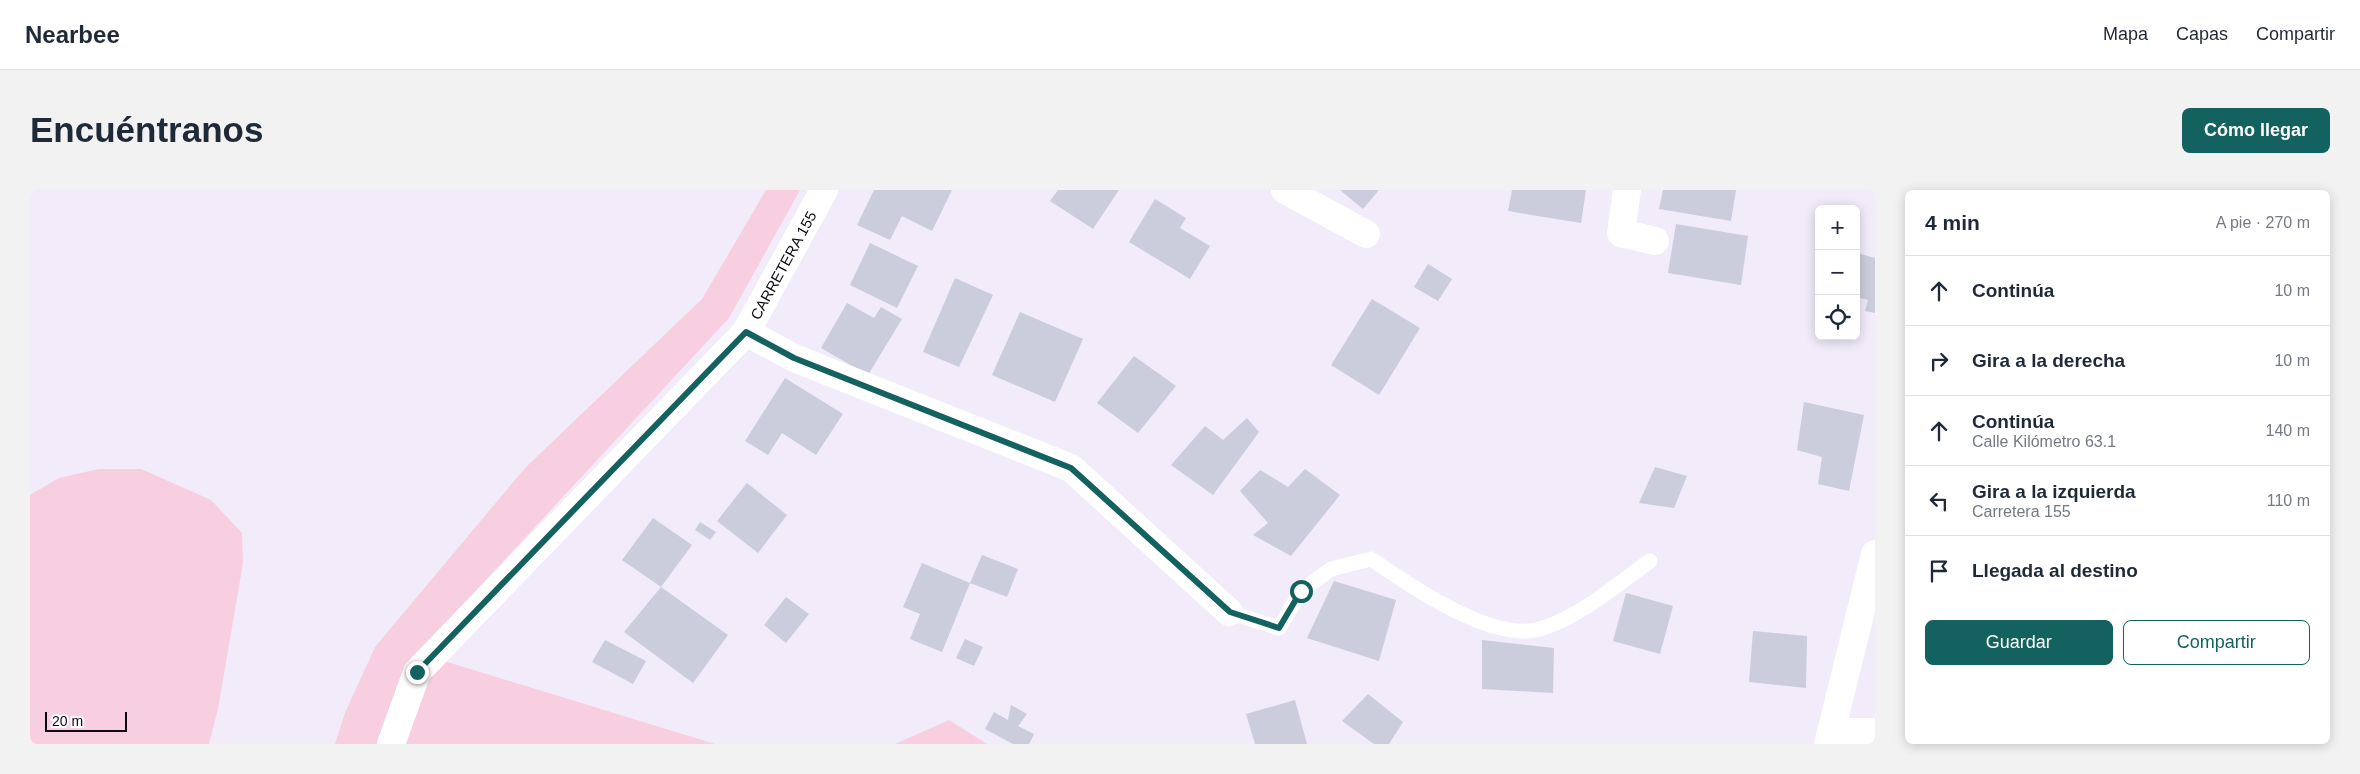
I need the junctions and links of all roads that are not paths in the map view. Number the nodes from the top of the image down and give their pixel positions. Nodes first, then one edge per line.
1 (824, 190) edge
2 (1285, 190) edge
3 (1627, 190) edge
4 (1366, 234) dead end
5 (1655, 241) dead end
6 (746, 332) junction
7 (1875, 554) edge
8 (1650, 561) dead end
9 (1230, 612) joint
10 (1875, 732) edge
11 (1829, 738) edge
12 (391, 744) edge

1 - 6 street, CARRETERA 155
2 - 4 street
3 - 5 street
6 - 9 street
6 - 12 street, CARRETERA 155
7 - 11 street
8 - 9 lane
10 - 11 street

